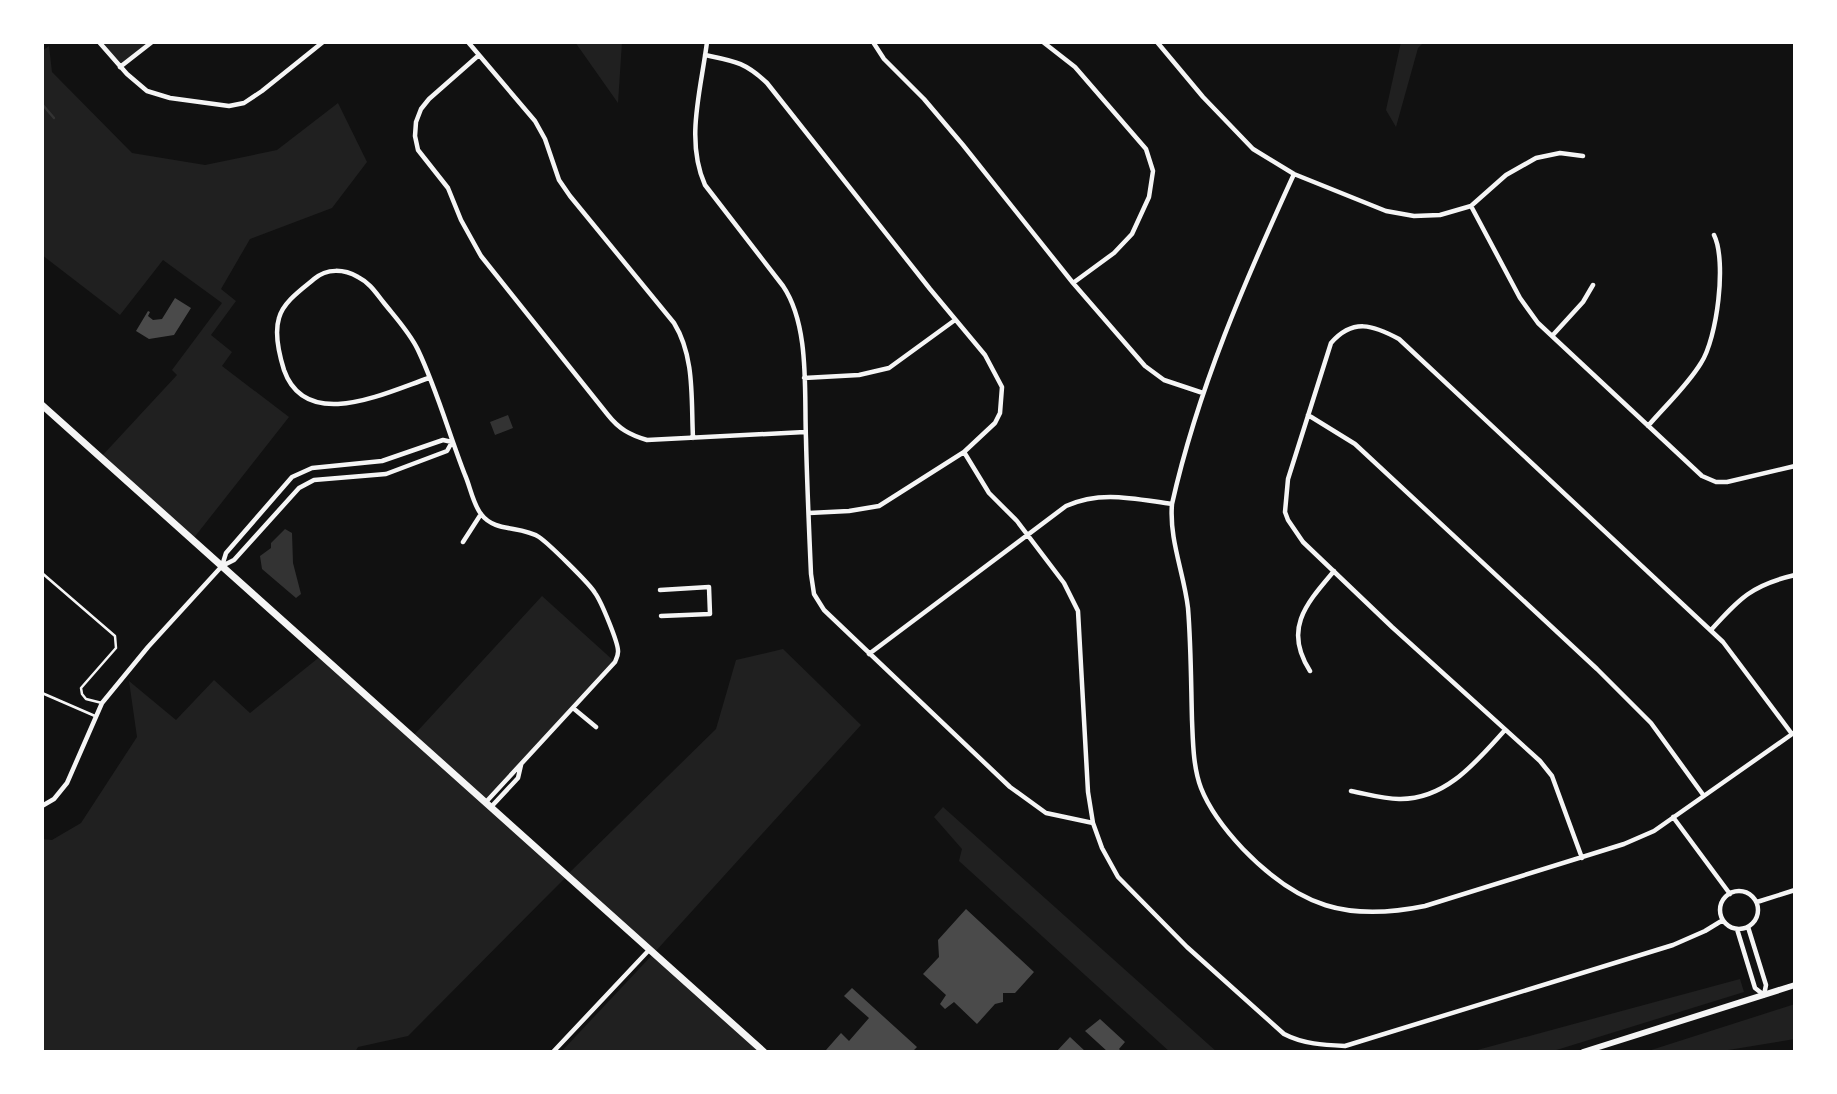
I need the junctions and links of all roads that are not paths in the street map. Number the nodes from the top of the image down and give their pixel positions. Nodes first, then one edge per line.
1 (100, 42) edge
2 (152, 42) edge
3 (323, 42) edge
4 (468, 42) edge
5 (707, 42) edge
6 (873, 42) edge
7 (1043, 42) edge
8 (1157, 42) edge
9 (479, 55) junction
10 (705, 55) junction
11 (120, 66) junction
12 (1583, 156) dead end
13 (1294, 174) junction
14 (1471, 206) junction
15 (1714, 235) dead end
16 (1073, 283) junction
17 (1593, 285) dead end
18 (955, 320) junction
19 (1552, 336) junction
20 (429, 378) junction
21 (804, 378) junction
22 (1203, 393) junction
23 (42, 405) edge
24 (1308, 415) junction
25 (1647, 426) junction
26 (806, 432) junction
27 (693, 438) junction
28 (452, 442) junction
29 (964, 452) junction
30 (1795, 466) edge
31 (1172, 504) junction
32 (808, 513) junction
33 (481, 514) junction
34 (1028, 535) junction
35 (463, 542) dead end
36 (222, 566) junction
37 (1334, 571) junction
38 (42, 572) edge
39 (1795, 575) edge
40 (660, 590) dead end
41 (661, 616) dead end
42 (1711, 630) junction
43 (869, 654) junction
44 (1310, 671) dead end
45 (42, 693) edge
46 (103, 702) junction
47 (573, 708) junction
48 (94, 716) junction
49 (596, 727) dead end
50 (1505, 730) junction
51 (1793, 733) edge
52 (1351, 790) dead end
53 (1704, 796) junction
54 (488, 805) junction
55 (42, 806) edge
56 (1673, 817) junction
57 (1093, 823) junction
58 (1582, 858) junction
59 (1795, 890) edge
60 (1730, 894) junction
61 (1757, 902) junction
62 (1723, 920) junction
63 (1748, 927) junction
64 (1737, 929) junction
65 (649, 949) junction
66 (1795, 985) edge
67 (1764, 995) junction
68 (553, 1052) edge
69 (764, 1052) edge
70 (1583, 1052) edge

1 - 11 street
2 - 11 street
3 - 11 street
4 - 9 street
5 - 10 street
6 - 16 street
7 - 16 street
8 - 13 street
9 - 27 street
9 - 27 street
10 - 18 street
10 - 21 street
12 - 14 street
13 - 14 street
13 - 22 street
14 - 19 street
15 - 25 street
16 - 22 street
17 - 19 street
18 - 21 street
18 - 29 street
19 - 25 street
20 - 20 street
20 - 28 street
21 - 26 street
22 - 31 street
23 - 36 main road
24 - 37 street
24 - 42 street
24 - 53 street
25 - 30 street
26 - 27 street
26 - 32 street
28 - 33 street
28 - 36 street
28 - 36 street
29 - 32 street
29 - 34 street
31 - 34 street
31 - 58 street
32 - 43 street
33 - 35 street
33 - 47 street
34 - 43 street
34 - 57 street
36 - 46 street
36 - 54 main road
37 - 44 street
37 - 50 street
38 - 46 lane
39 - 42 street
40 - 41 street
42 - 51 street
43 - 57 street
45 - 48 lane
46 - 48 street
47 - 49 street
47 - 54 street
48 - 55 street
50 - 52 street
50 - 58 street
51 - 53 street
53 - 56 street
54 - 65 main road
56 - 58 street
56 - 60 street
57 - 62 street
59 - 61 street
60 - 61 street
60 - 62 street
61 - 63 street
62 - 64 street
63 - 64 street
63 - 67 street
64 - 67 street
65 - 68 street
65 - 69 main road
66 - 67 street
67 - 70 street

